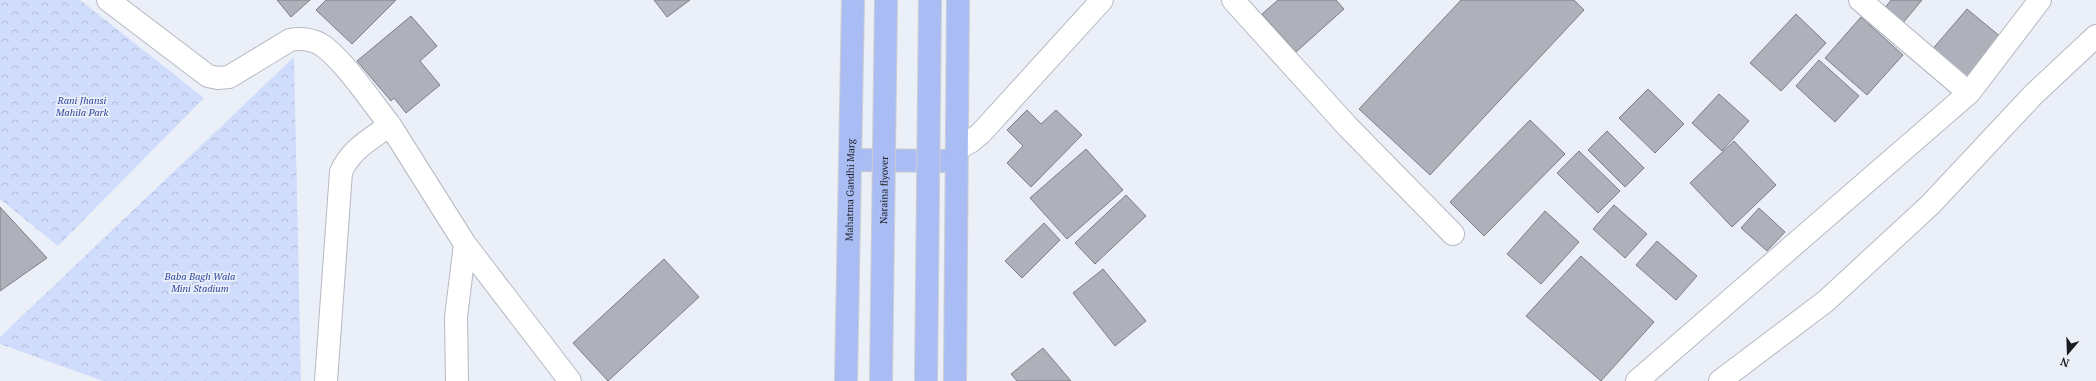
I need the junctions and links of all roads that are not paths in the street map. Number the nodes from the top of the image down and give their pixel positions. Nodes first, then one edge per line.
1 (108, 0) edge
2 (852, 0) edge
3 (886, 0) edge
4 (930, 0) edge
5 (958, 0) edge
6 (1102, 0) edge
7 (1233, 0) edge
8 (1860, 0) edge
9 (2040, 0) edge
10 (2096, 36) edge
11 (1970, 93) junction
12 (390, 125) junction
13 (956, 155) junction
14 (851, 160) junction
15 (1453, 234) dead end
16 (465, 244) junction
17 (326, 381) edge
18 (457, 381) edge
19 (570, 381) edge
20 (846, 381) edge
21 (881, 381) edge
22 (926, 381) edge
23 (955, 381) edge
24 (1637, 381) edge
25 (1720, 381) edge

1 - 12 street
2 - 14 main road, Mahatma Gandhi Marg
3 - 21 main road, Naraina flyover, bridge
4 - 22 main road, bridge
5 - 13 main road
6 - 13 street
7 - 15 street
8 - 11 street
9 - 11 street
10 - 25 street
11 - 24 street
12 - 16 street
12 - 17 street
13 - 14 main road
13 - 23 main road
14 - 20 main road, Mahatma Gandhi Marg
16 - 18 street
16 - 19 street

